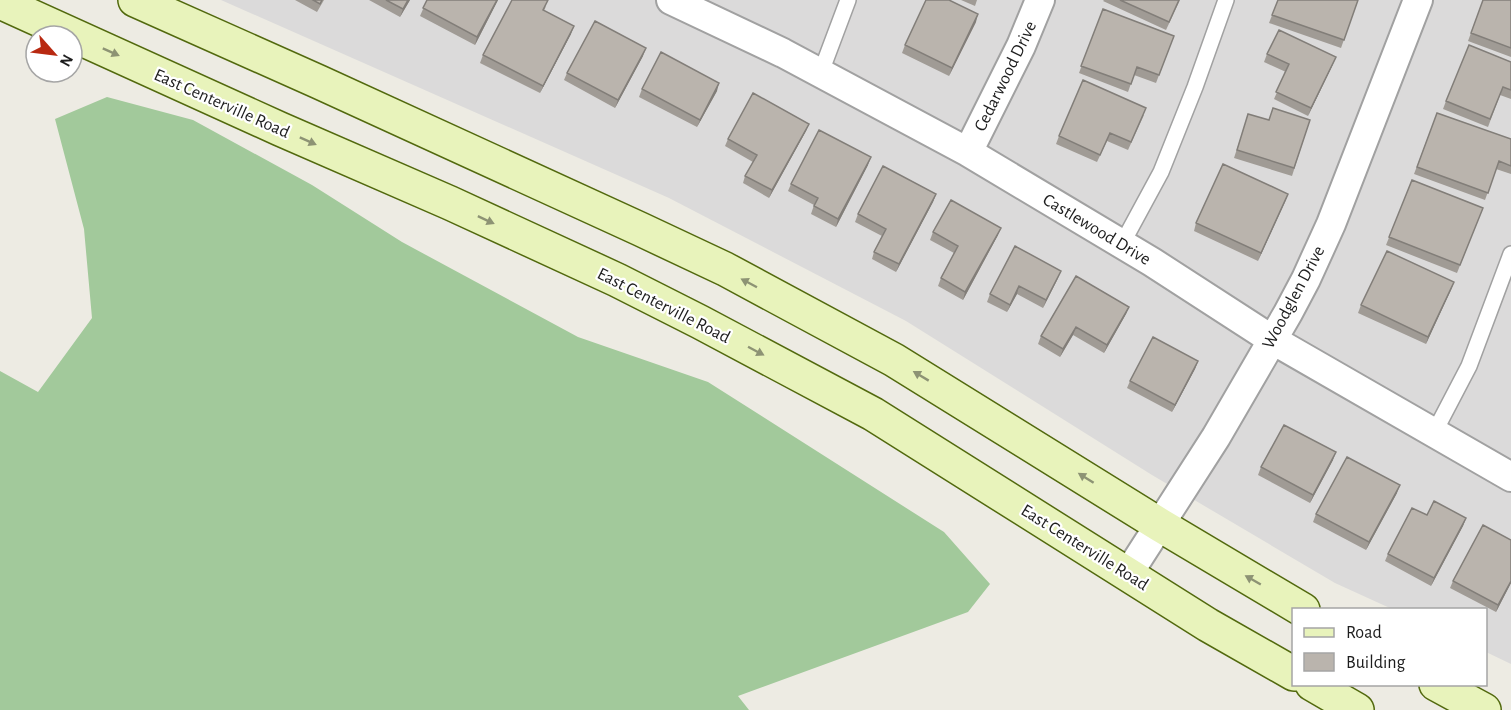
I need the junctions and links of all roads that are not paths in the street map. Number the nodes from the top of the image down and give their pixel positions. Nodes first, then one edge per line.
1 (135, 0) edge
2 (671, 0) edge
3 (848, 0) edge
4 (1040, 0) edge
5 (1226, 0) edge
6 (1418, 0) edge
7 (0, 2) edge
8 (821, 72) junction
9 (968, 152) junction
10 (1122, 244) junction
11 (1511, 254) edge
12 (1272, 339) junction
13 (1434, 433) junction
14 (1511, 477) edge
15 (1160, 525) junction
16 (1128, 574) junction
17 (1301, 608) edge
18 (1292, 673) edge
19 (1315, 686) edge
20 (1440, 686) edge
21 (1357, 710) edge
22 (1484, 710) edge

15 -> 1 main road
2 - 8 street, Castlewood Drive
3 - 8 lane
4 - 9 street, Cedarwood Drive
5 - 10 lane
6 - 12 street, Woodglen Drive
7 -> 16 main road, East Centerville Road
8 - 9 street, Castlewood Drive
9 - 10 street, Castlewood Drive
10 - 12 street, Castlewood Drive
11 - 13 lane
12 - 13 street, Castlewood Drive
12 - 15 street, Woodglen Drive
13 - 14 street, Castlewood Drive
15 - 16 street, Woodglen Drive
17 -> 15 main road
16 - 18 main road, East Centerville Road
19 - 21 main road
20 - 22 main road

